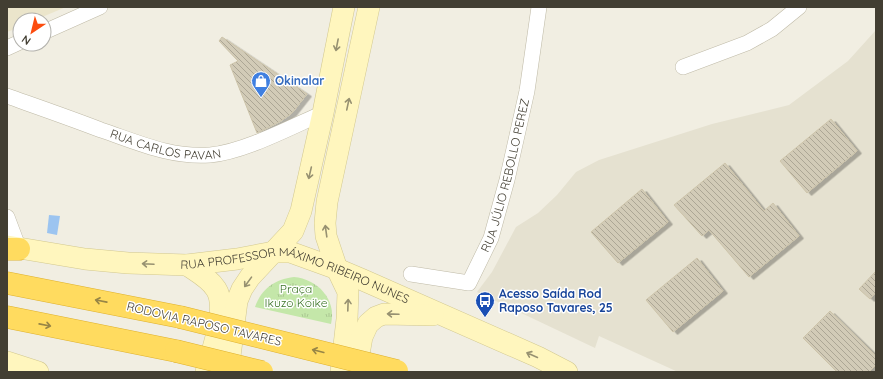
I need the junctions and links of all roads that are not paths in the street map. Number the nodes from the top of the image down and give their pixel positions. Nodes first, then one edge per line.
1 (100, 7) edge
2 (344, 7) edge
3 (369, 7) edge
4 (539, 7) edge
5 (799, 7) edge
6 (52, 28) edge
7 (683, 67) dead end
8 (7, 96) edge
9 (324, 113) junction
10 (7, 218) edge
11 (11, 248) edge
12 (274, 252) junction
13 (187, 266) junction
14 (337, 269) junction
15 (411, 274) dead end
16 (7, 283) edge
17 (446, 316) junction
18 (7, 317) edge
19 (7, 362) edge
20 (398, 371) edge
21 (38, 372) edge
22 (206, 372) edge
23 (228, 372) edge
24 (262, 372) edge
25 (341, 372) edge
26 (356, 372) edge
27 (567, 372) edge

1 - 6 street
2 -> 9 main road
14 -> 3 main road
4 - 15 street, RUA JÚLIO REBOLLO PEREZ
5 - 7 street
8 - 9 street, RUA CARLOS PAVAN
9 -> 12 main road
10 - 11 street
13 -> 11 main road, RUA PROFESSOR MÁXIMO RIBEIRO NUNES
12 - 13 main road, RUA PROFESSOR MÁXIMO RIBEIRO NUNES
12 - 14 main road, RUA PROFESSOR MÁXIMO RIBEIRO NUNES
12 -> 23 main road
13 - 22 main road
14 - 17 main road, RUA PROFESSOR MÁXIMO RIBEIRO NUNES
25 -> 14 main road
20 -> 16 highway, RODOVIA RAPOSO TAVARES, bridge
17 -> 26 main road
27 -> 17 main road, RUA PROFESSOR MÁXIMO RIBEIRO NUNES
18 -> 24 highway, bridge
19 - 21 main road

